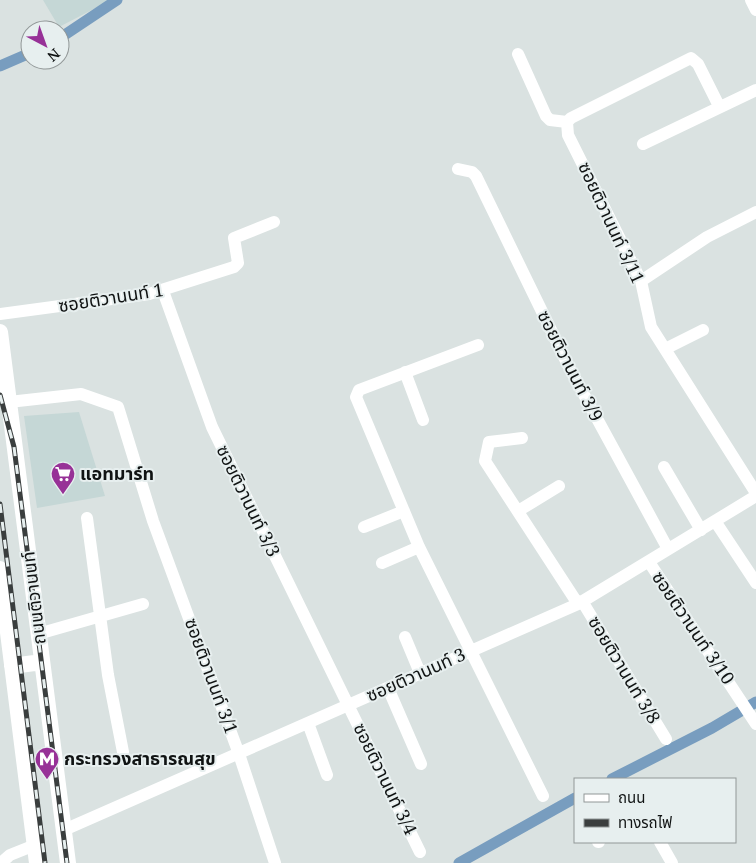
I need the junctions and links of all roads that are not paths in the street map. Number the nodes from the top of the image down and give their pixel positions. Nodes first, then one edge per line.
1 (750, 0) edge
2 (756, 10) edge
3 (518, 54) dead end
4 (756, 90) edge
5 (719, 106) junction
6 (567, 122) junction
7 (643, 144) dead end
8 (458, 169) dead end
9 (756, 212) edge
10 (274, 222) dead end
11 (641, 281) junction
12 (163, 291) junction
13 (0, 314) edge
14 (703, 330) dead end
15 (0, 332) edge
16 (478, 345) dead end
17 (665, 349) junction
18 (405, 372) junction
19 (10, 402) junction
20 (423, 420) dead end
21 (522, 438) dead end
22 (664, 467) dead end
23 (560, 486) dead end
24 (756, 494) edge
25 (404, 511) junction
26 (518, 512) junction
27 (87, 518) dead end
28 (715, 521) junction
29 (364, 528) dead end
30 (701, 530) junction
31 (419, 547) junction
32 (668, 550) junction
33 (649, 562) junction
34 (382, 563) dead end
35 (0, 569) edge
36 (756, 583) edge
37 (580, 602) junction
38 (143, 604) dead end
39 (101, 615) junction
40 (38, 634) junction
41 (405, 636) dead end
42 (4, 644) edge
43 (471, 651) junction
44 (42, 662) junction
45 (6, 668) edge
46 (420, 673) junction
47 (388, 688) junction
48 (349, 705) junction
49 (755, 722) edge
50 (308, 723) junction
51 (666, 739) dead end
52 (123, 752) dead end
53 (239, 754) junction
54 (421, 764) dead end
55 (327, 775) dead end
56 (543, 796) dead end
57 (64, 830) junction
58 (661, 843) edge
59 (35, 845) junction
60 (420, 852) dead end
61 (1, 863) edge
62 (37, 863) edge
63 (68, 863) edge
64 (276, 863) edge
65 (672, 863) edge

1 - 2 street
3 - 6 street
4 - 5 street
5 - 6 street
5 - 7 street
6 - 11 street, ซอยติวานนท์ 3/11
8 - 32 street, ซอยติวานนท์ 3/9
9 - 11 street
10 - 12 street, ซอยติวานนท์ 1
11 - 17 street, ซอยติวานนท์ 3/11
12 - 13 street, ซอยติวานนท์ 1
12 - 48 street, ซอยติวานนท์ 3/3
14 - 17 street
15 - 19 main road, ถนนติวานนท์
16 - 18 street
17 - 24 street, ซอยติวานนท์ 3/11
18 - 20 street
18 - 25 street
19 - 40 main road, ถนนติวานนท์
19 - 53 street, ซอยติวานนท์ 3/1
21 - 26 street, ซอยติวานนท์ 3/8
22 - 30 street
23 - 26 street
24 - 28 street, ซอยติวานนท์ 3
25 - 29 street
25 - 31 street
26 - 37 street, ซอยติวานนท์ 3/8
27 - 39 street
28 - 30 street, ซอยติวานนท์ 3
28 - 36 street
30 - 32 street, ซอยติวานนท์ 3
31 - 34 street
31 - 43 street
32 - 33 street, ซอยติวานนท์ 3
33 - 37 street, ซอยติวานนท์ 3
33 - 49 street, ซอยติวานนท์ 3/10
35 - 42 main road, ถนนติวานนท์
37 - 43 street, ซอยติวานนท์ 3
37 - 51 street, ซอยติวานนท์ 3/8
38 - 39 street
39 - 40 street
39 - 52 street
40 - 44 main road, ถนนติวานนท์
41 - 46 street
42 - 45 main road, ถนนติวานนท์
43 - 46 street, ซอยติวานนท์ 3
43 - 56 street
44 - 45 main road
44 - 57 main road, ถนนติวานนท์
45 - 59 main road, ถนนติวานนท์
46 - 47 street, ซอยติวานนท์ 3
47 - 48 street, ซอยติวานนท์ 3
47 - 54 street
48 - 50 street, ซอยติวานนท์ 3
48 - 60 street, ซอยติวานนท์ 3/4
50 - 53 street, ซอยติวานนท์ 3
50 - 55 street
53 - 57 street, ซอยติวานนท์ 3
53 - 64 street, ซอยติวานนท์ 3/1
57 - 63 main road, ถนนติวานนท์
58 - 65 street
59 - 61 street
59 - 62 main road, ถนนติวานนท์

